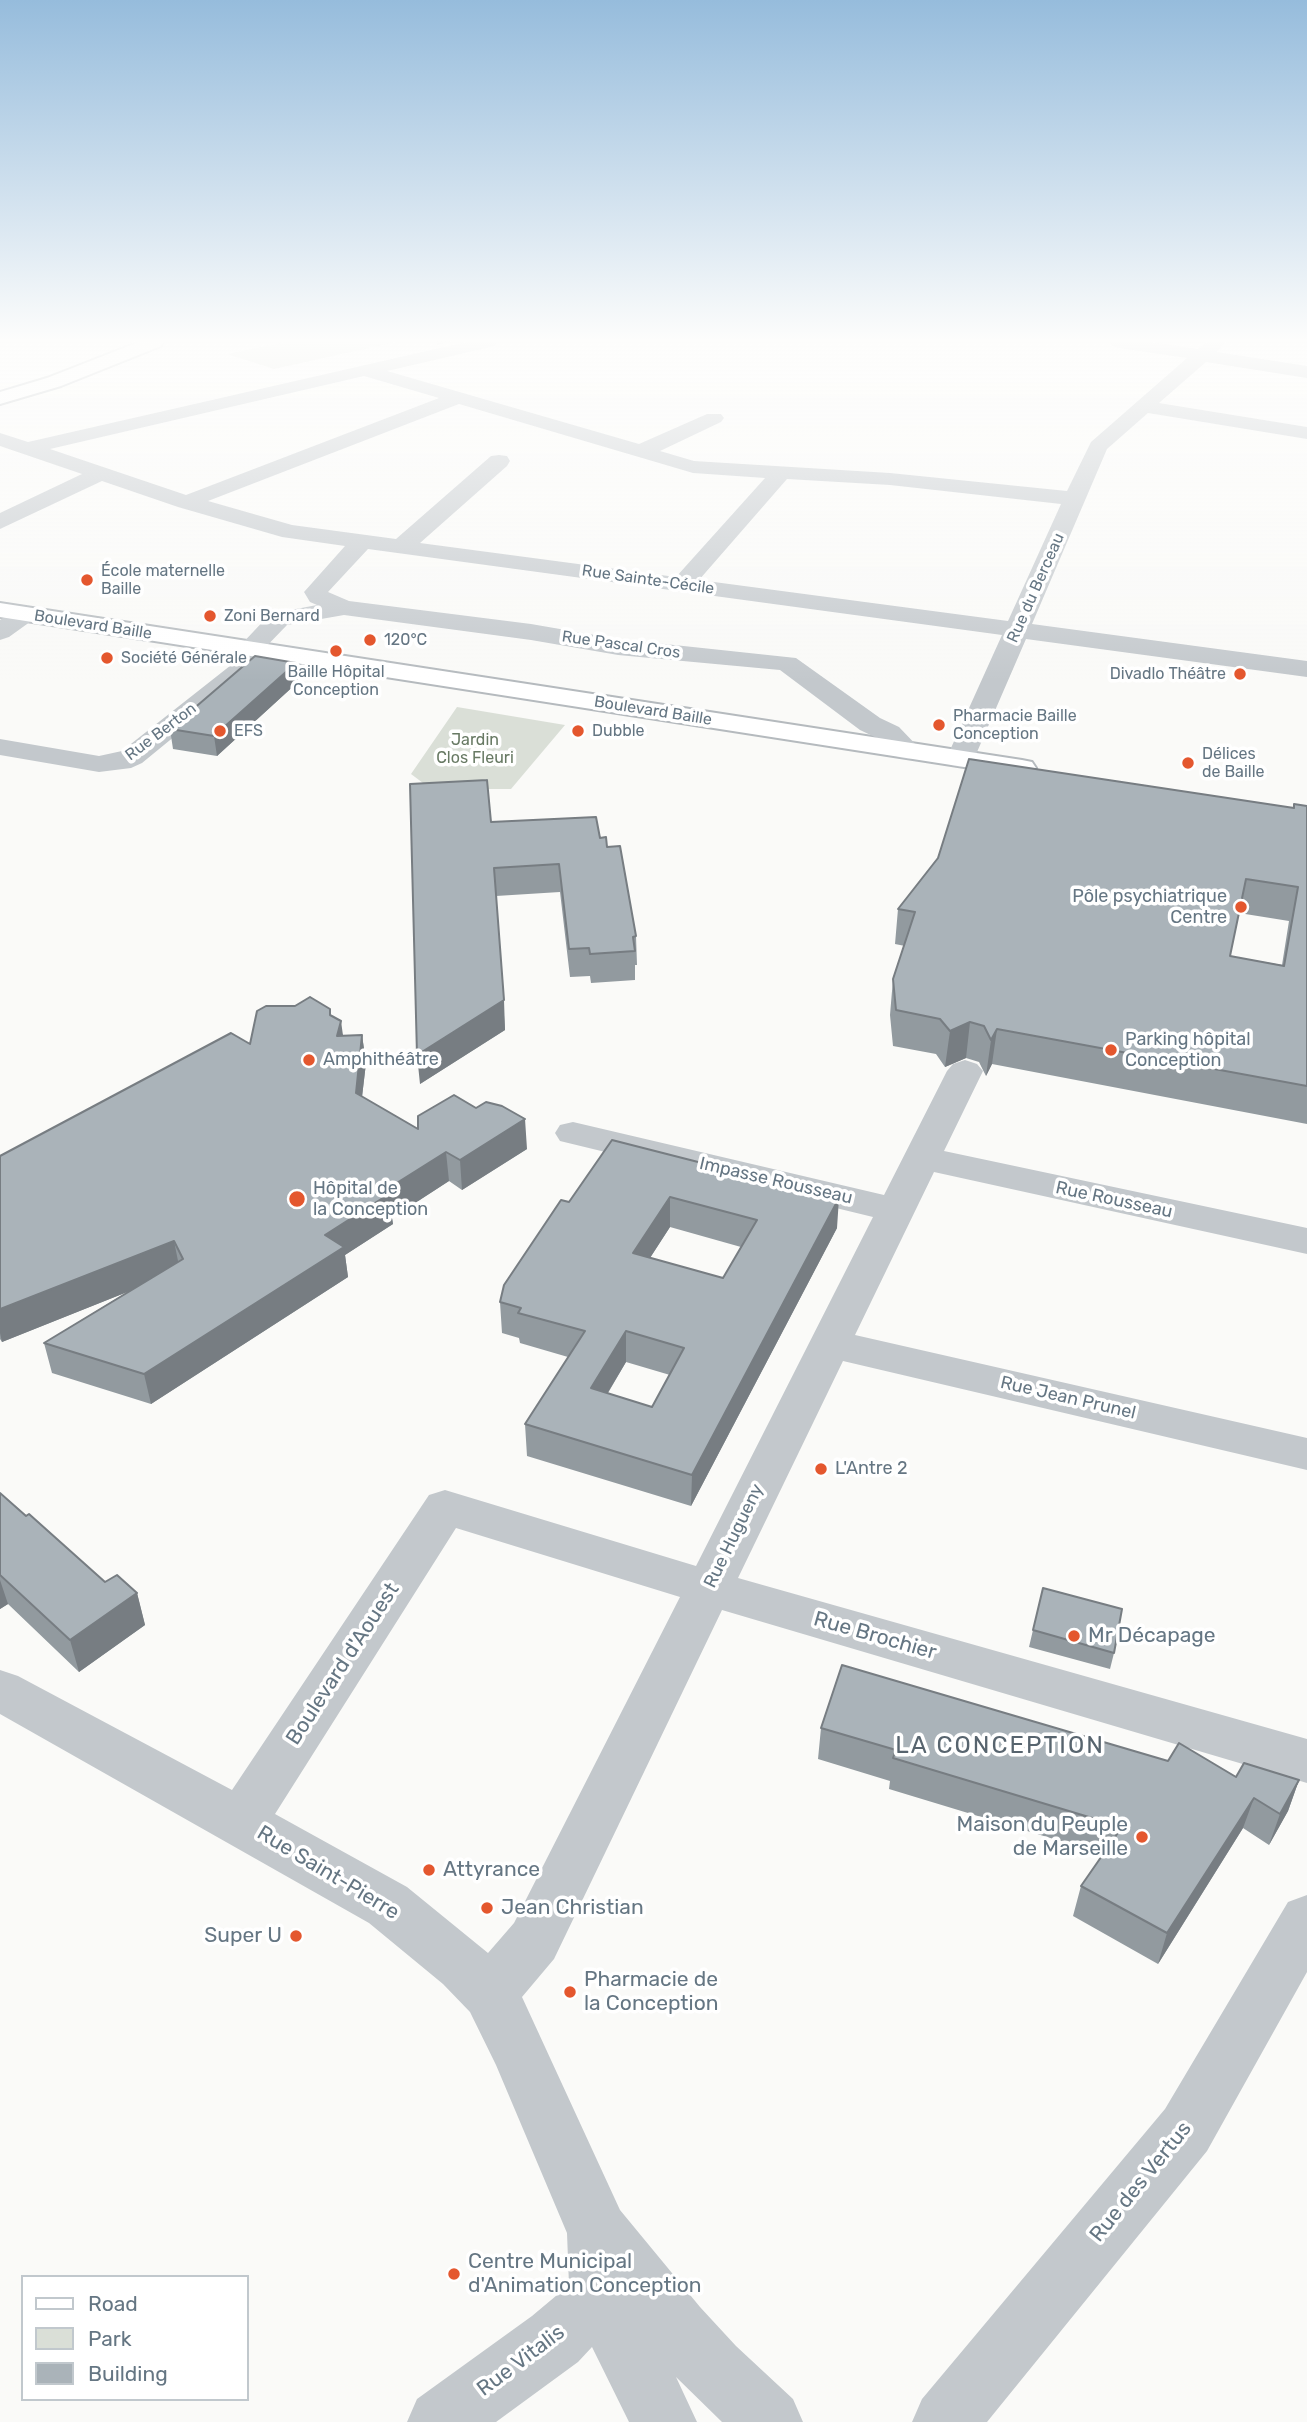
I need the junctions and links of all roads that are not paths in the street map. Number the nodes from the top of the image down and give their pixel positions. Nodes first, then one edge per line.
1 (48, 455) edge
2 (309, 455) edge
3 (655, 455) edge
4 (1094, 455) edge
5 (499, 461) dead end
6 (101, 473) junction
7 (780, 474) junction
8 (1076, 499) junction
9 (186, 502) junction
10 (0, 522) edge
11 (362, 542) junction
12 (401, 547) junction
13 (683, 584) junction
14 (344, 608) junction
15 (12, 612) edge
16 (1018, 629) junction
17 (0, 632) edge
18 (257, 650) junction
19 (1307, 668) edge
20 (893, 739) junction
21 (0, 747) edge
22 (960, 758) junction
23 (1045, 771) edge
24 (965, 1071) dead end
25 (573, 1133) dead end
26 (922, 1158) junction
27 (897, 1210) junction
28 (1307, 1241) edge
29 (829, 1343) junction
30 (1307, 1454) edge
31 (445, 1507) joint
32 (709, 1588) junction
33 (0, 1690) edge
34 (1307, 1761) edge
35 (240, 1821) junction
36 (1307, 1920) edge
37 (490, 1993) junction
38 (598, 2232) junction
39 (602, 2300) junction
40 (440, 2422) edge
41 (664, 2422) edge
42 (770, 2422) edge
43 (945, 2422) edge

1 - 6 street, Rue Sainte-Cécile
2 - 9 street
3 - 7 street
4 - 8 street, Rue du Berceau
5 - 12 street
6 - 9 street, Rue Sainte-Cécile
6 - 10 street
7 - 8 street
7 - 13 street
8 - 16 street, Rue du Berceau
9 - 11 street, Rue Sainte-Cécile
11 - 12 street, Rue Sainte-Cécile
11 - 14 street, Rue Pascal Cros
12 - 13 street, Rue Sainte-Cécile
13 - 16 street, Rue Sainte-Cécile
14 - 18 street, Rue Pascal Cros
14 - 20 street, Rue Pascal Cros
15 - 17 street
15 - 18 main road, Boulevard Baille
16 - 19 street, Rue Sainte-Cécile
16 - 22 street, Rue du Berceau
18 - 20 main road, Boulevard Baille
18 - 21 street, Rue Berton
20 - 22 main road, Boulevard Baille
22 - 23 main road, Boulevard Baille
24 - 26 street, Rue Hugueny
25 - 27 street, Impasse Rousseau
26 - 27 street, Rue Hugueny
26 - 28 street, Rue Rousseau
27 - 29 street, Rue Hugueny
29 - 30 street, Rue Jean Prunel
29 - 32 street, Rue Hugueny
31 - 32 street, Rue Brochier
31 - 35 street, Boulevard d'Aouest
32 - 34 street, Rue Brochier
32 - 37 street, Rue Hugueny
33 - 35 street, Rue Saint-Pierre
35 - 37 street, Rue Saint-Pierre
36 - 43 street, Rue des Vertus
37 - 38 street, Rue Saint-Pierre
38 - 39 street, Rue Saint-Pierre
38 - 42 street
39 - 40 street, Rue Vitalis
39 - 41 street, Rue Saint-Pierre

